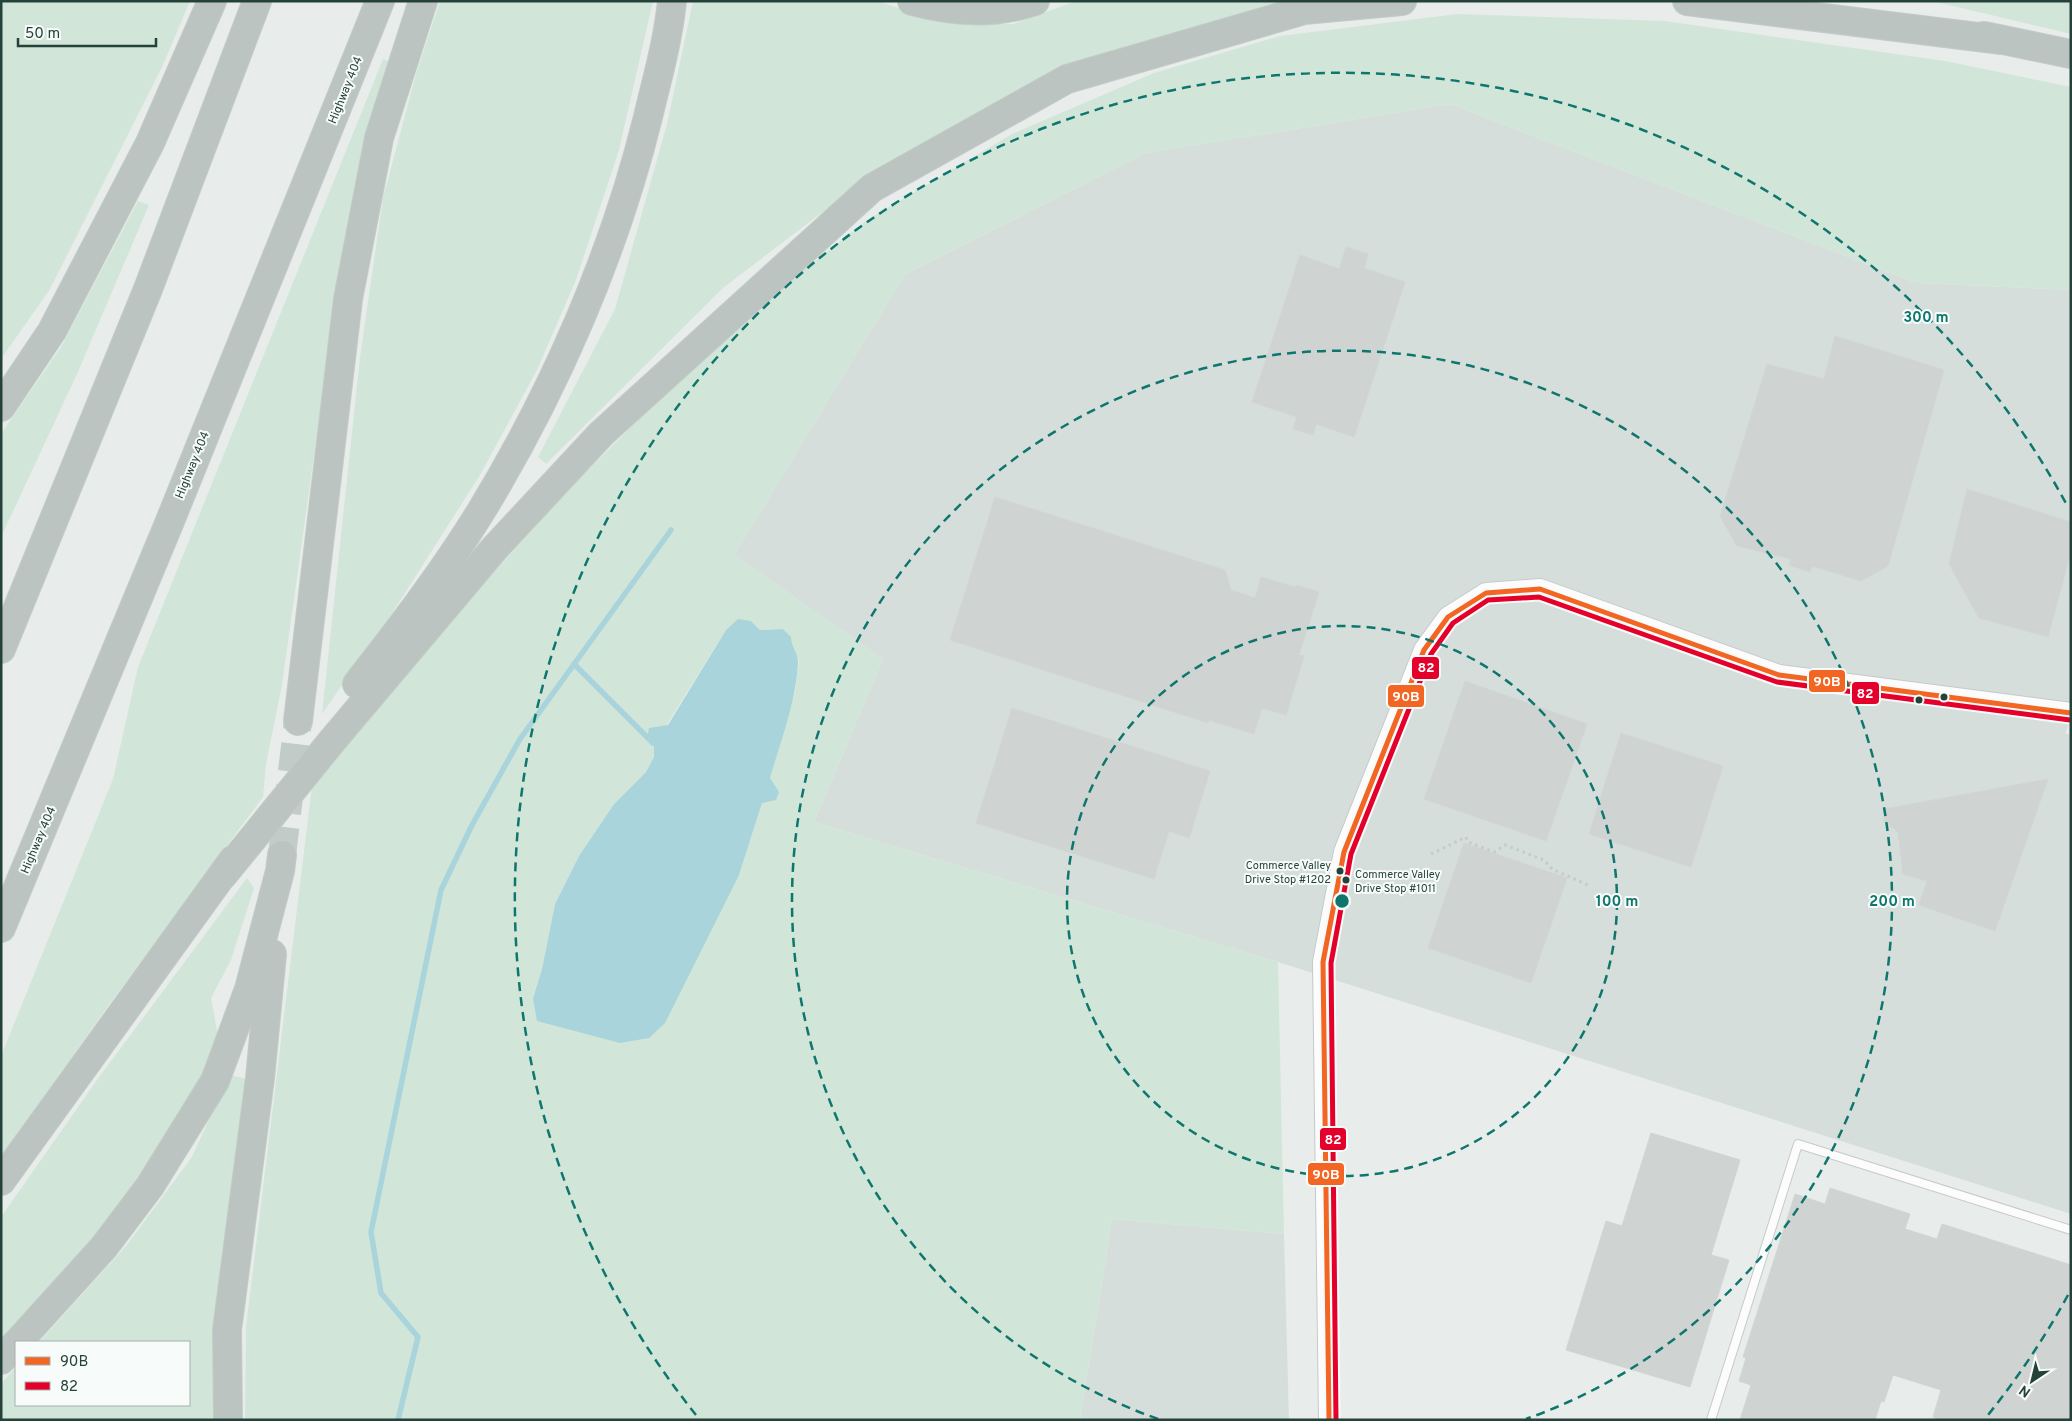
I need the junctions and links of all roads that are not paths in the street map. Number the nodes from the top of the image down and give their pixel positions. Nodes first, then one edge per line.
1 (212, 1) edge
2 (257, 1) edge
3 (380, 1) edge
4 (423, 1) edge
5 (672, 1) edge
6 (912, 1) edge
7 (1035, 1) edge
8 (1402, 1) edge
9 (1687, 1) edge
10 (1841, 1) edge
11 (2002, 40) junction
12 (2071, 54) edge
13 (1, 407) edge
14 (1, 649) edge
15 (2071, 713) edge
16 (298, 721) tunnel mouth
17 (223, 875) junction
18 (1, 928) edge
19 (1, 1181) edge
20 (2071, 1230) edge
21 (19, 1341) edge
22 (15, 1345) edge
23 (1, 1360) edge
24 (228, 1420) edge
25 (1329, 1420) edge
26 (1711, 1420) edge

1 - 13 highway
2 - 14 highway
3 - 18 highway, Highway 404
4 - 16 highway
5 - 17 highway
6 - 7 highway
8 - 17 highway
9 - 11 highway
10 - 11 highway
11 - 12 highway
15 - 25 street
17 - 19 highway
20 - 26 lane
21 - 24 highway
22 - 23 highway

